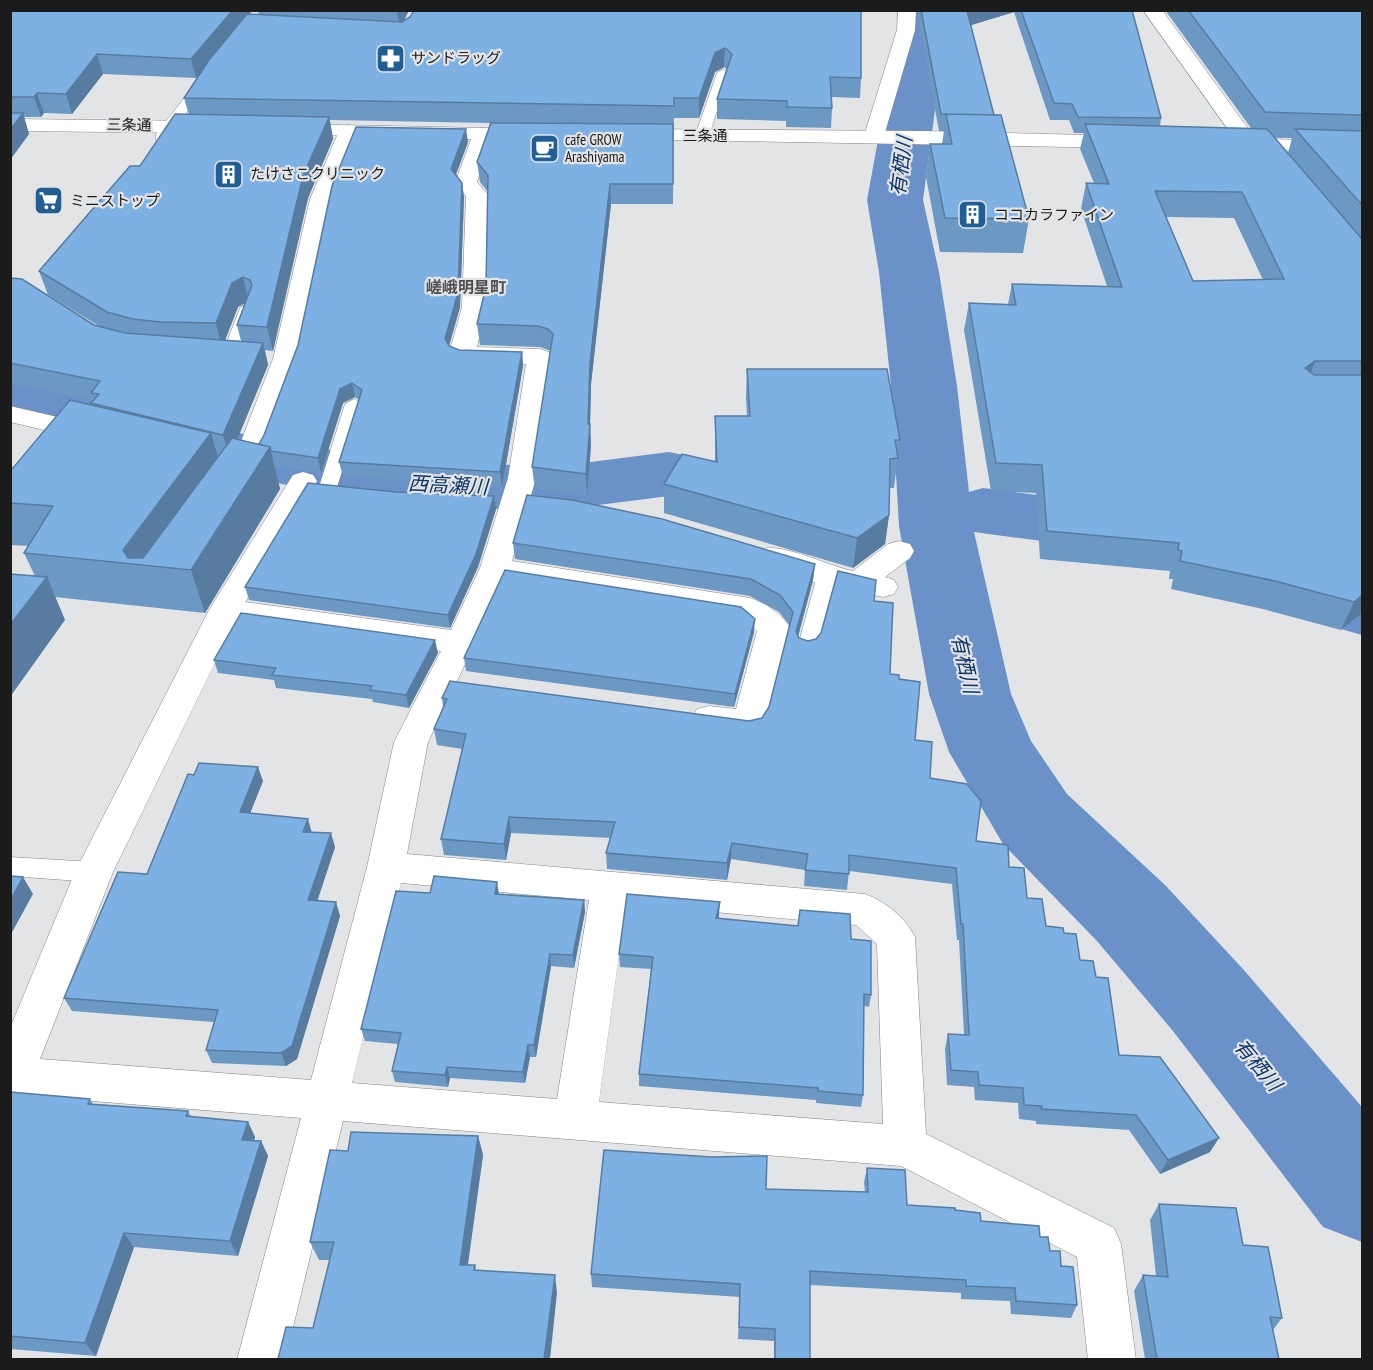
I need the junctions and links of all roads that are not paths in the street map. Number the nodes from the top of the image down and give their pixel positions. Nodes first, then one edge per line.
1 (907, 10) edge
2 (1152, 10) edge
3 (212, 72) edge
4 (723, 73) edge
5 (10, 125) edge
6 (167, 126) junction
7 (235, 128) edge
8 (269, 129) edge
9 (349, 131) junction
10 (483, 134) junction
11 (551, 135) edge
12 (609, 135) edge
13 (702, 136) junction
14 (877, 136) junction
15 (1144, 142) edge
16 (1214, 144) edge
17 (1258, 145) junction
18 (1362, 148) edge
19 (152, 153) edge
20 (1281, 163) edge
21 (248, 308) edge
22 (267, 358) junction
23 (354, 404) dead end
24 (10, 414) edge
25 (125, 441) edge
26 (330, 481) junction
27 (745, 547) edge
28 (899, 551) dead end
29 (495, 568) junction
30 (827, 576) junction
31 (225, 610) junction
32 (460, 642) junction
33 (807, 649) edge
34 (678, 714) edge
35 (10, 866) edge
36 (386, 867) junction
37 (94, 872) junction
38 (610, 886) junction
39 (325, 1101) junction
40 (575, 1119) junction
41 (905, 1146) junction
42 (261, 1359) edge
43 (1112, 1359) edge

1 - 14 street
2 - 17 street
3 - 6 lane
4 - 13 lane
5 - 6 street, 三条通
6 - 7 street, 三条通
6 - 19 lane
8 - 9 street
9 - 10 street
9 - 22 street
10 - 11 street
10 - 29 street
12 - 13 street, 三条通
13 - 14 street, 三条通
14 - 15 street, 三条通
16 - 17 street
17 - 18 street
17 - 20 street
21 - 22 lane
22 - 26 street
23 - 26 lane
24 - 25 street
26 - 31 street
27 - 30 street
28 - 30 street
29 - 32 street
29 - 34 street
30 - 33 lane
31 - 32 street
31 - 37 street
32 - 36 street
35 - 37 lane
36 - 38 street
36 - 39 street
37 - 39 street
38 - 40 street
38 - 41 street
39 - 40 street
39 - 42 street
40 - 41 street
41 - 43 street

